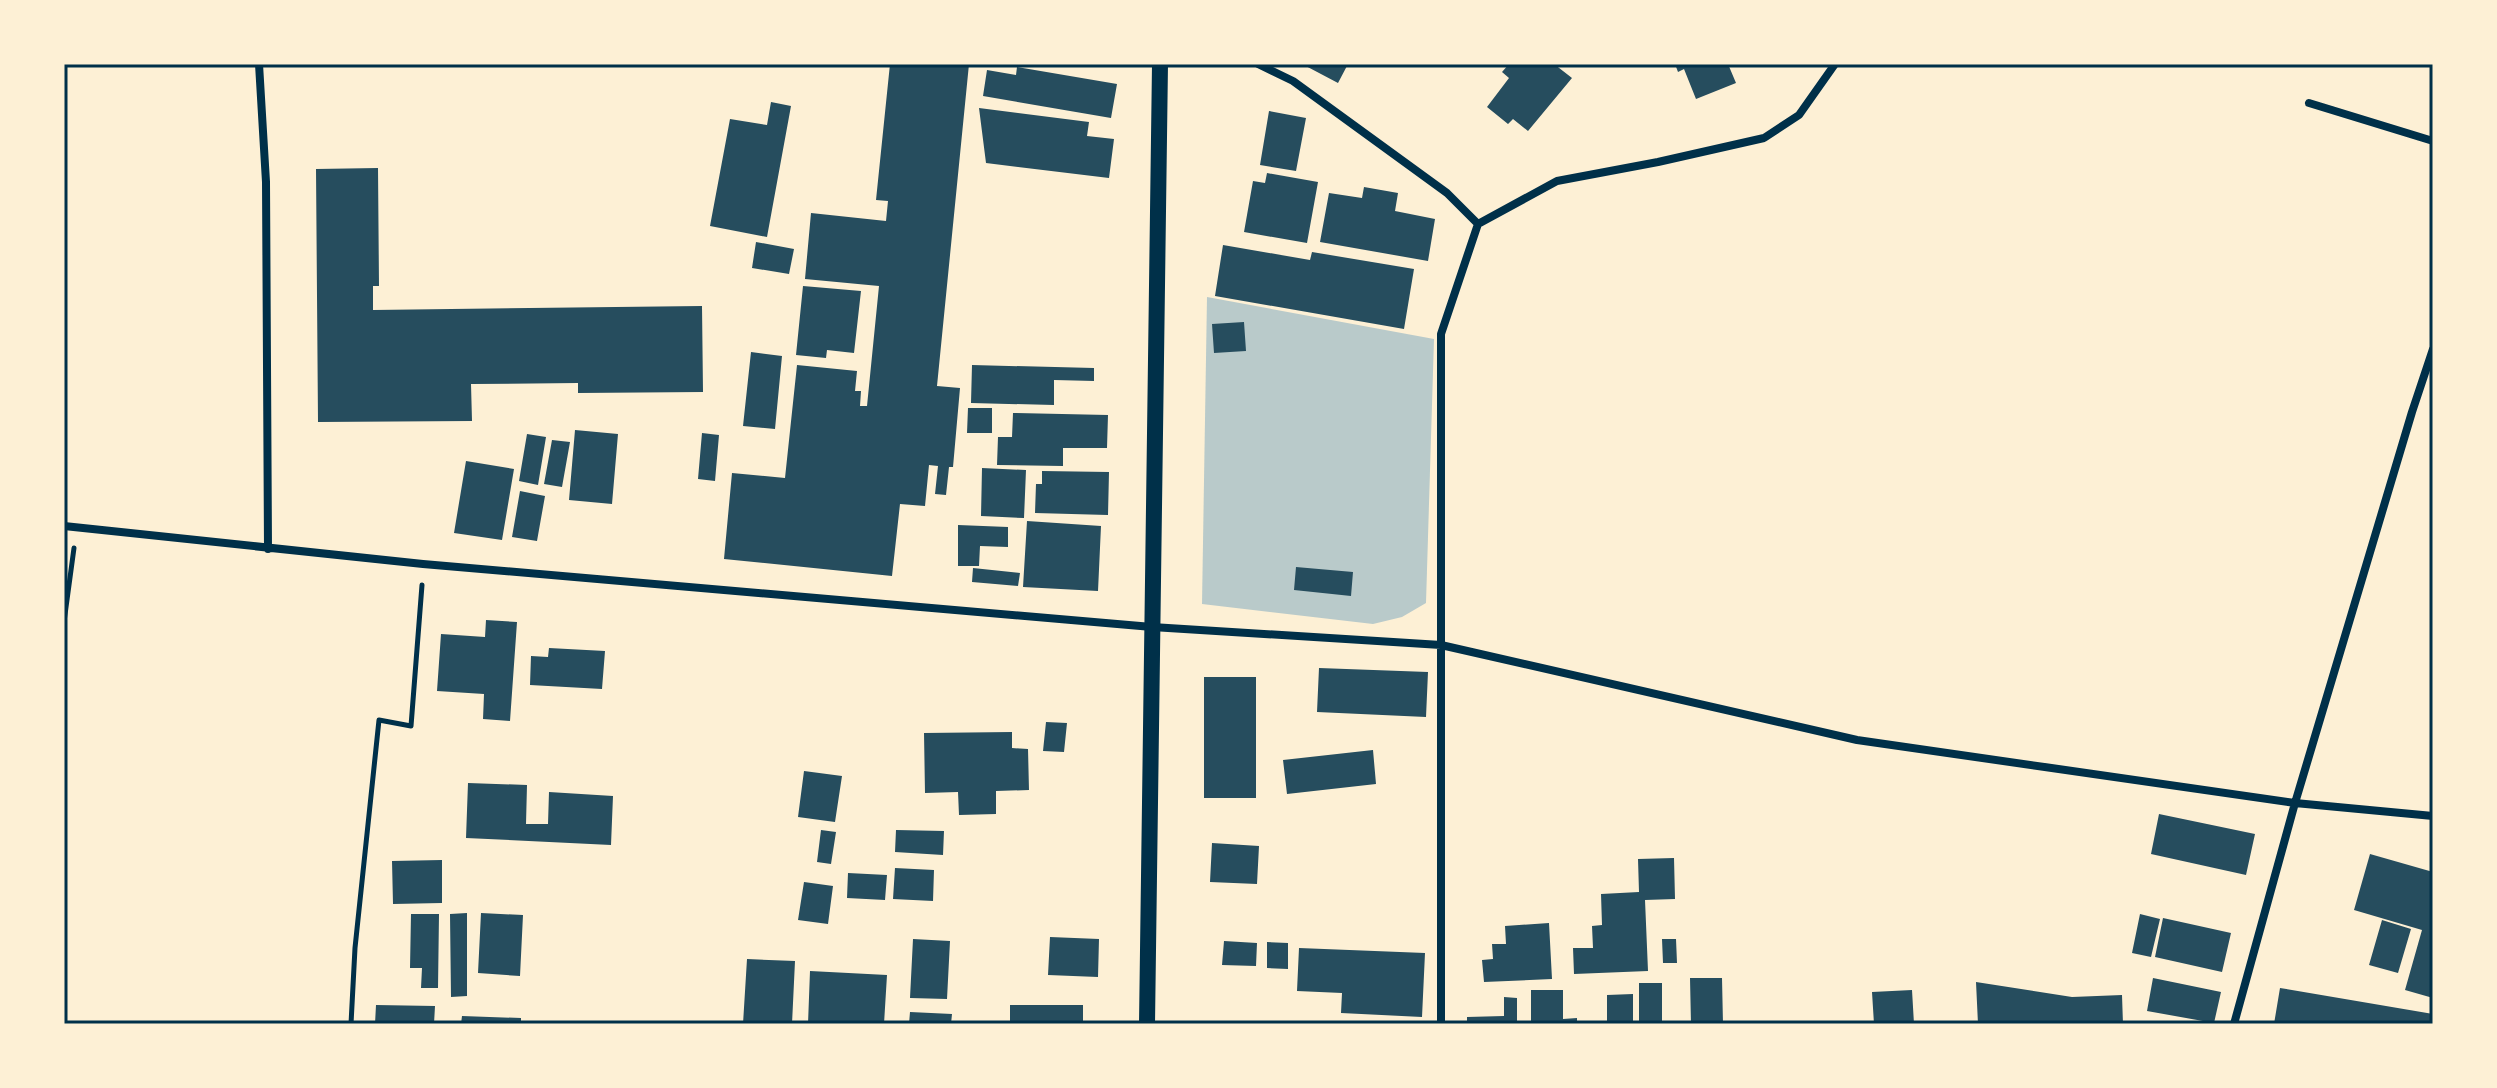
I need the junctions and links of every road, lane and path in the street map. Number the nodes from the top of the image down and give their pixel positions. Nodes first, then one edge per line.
1 (259, 64) edge
2 (1160, 64) edge
3 (1258, 64) edge
4 (1835, 64) edge
5 (2309, 103) dead end
6 (2433, 141) edge
7 (1478, 224) junction
8 (2433, 349) edge
9 (64, 526) edge
10 (76, 527) junction
11 (268, 549) junction
12 (423, 564) junction
13 (64, 622) edge
14 (1152, 627) junction
15 (1441, 645) junction
16 (2295, 803) junction
17 (2433, 816) edge
18 (351, 1024) edge
19 (1147, 1024) edge
20 (1441, 1024) edge
21 (2234, 1024) edge

1 - 11 street
2 - 14 main road
3 - 7 street
4 - 7 street
5 - 6 street
7 - 15 street
8 - 16 street
9 - 10 street
10 - 11 street
10 - 13 path
11 - 12 street
12 - 14 street
12 - 18 path
14 - 15 street
14 - 19 main road
15 - 16 street
15 - 20 street
16 - 17 street
16 - 21 street

